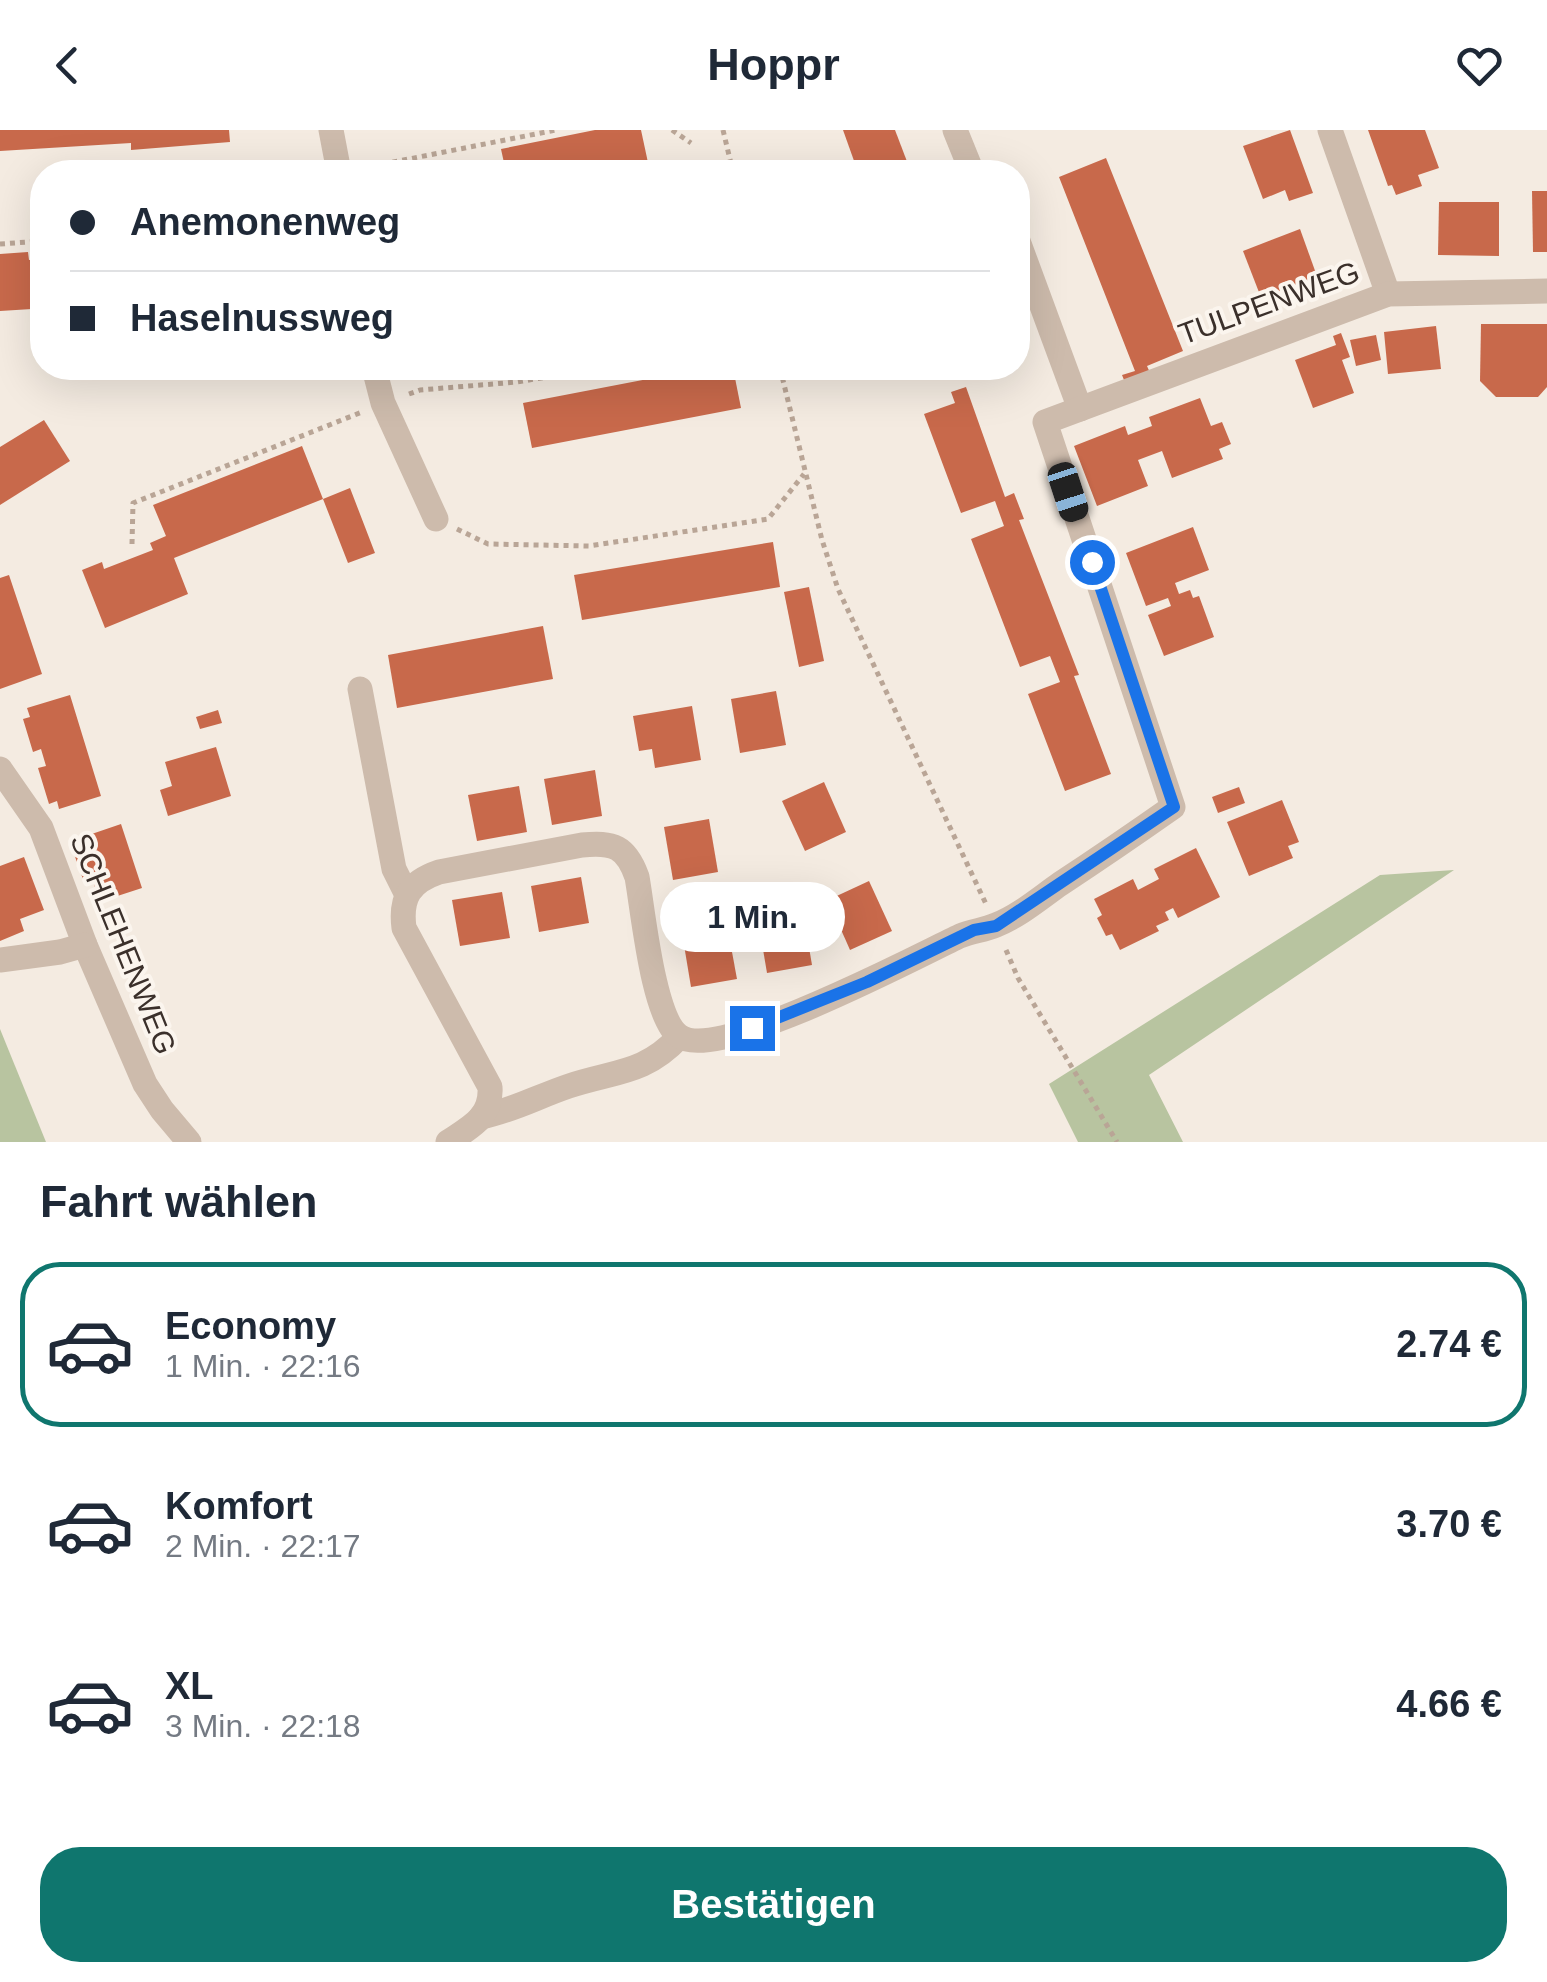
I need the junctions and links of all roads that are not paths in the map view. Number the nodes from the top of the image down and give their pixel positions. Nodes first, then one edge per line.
1 (330, 130) edge
2 (955, 130) edge
3 (1330, 130) edge
4 (344, 160) edge
5 (967, 160) edge
6 (1030, 274) edge
7 (1547, 290) edge
8 (1388, 294) junction
9 (377, 380) edge
10 (1080, 409) junction
11 (436, 519) road end
12 (360, 689) dead end
13 (0, 769) edge
14 (406, 893) junction
15 (85, 945) junction
16 (0, 960) edge
17 (680, 1036) junction
18 (481, 1117) junction
19 (190, 1142) edge
20 (448, 1142) edge

1 - 4 street
2 - 5 street
3 - 8 street
6 - 10 street
7 - 8 street, TULPENWEG
8 - 10 street, TULPENWEG
9 - 11 street
10 - 17 street, TULPENWEG
12 - 14 street
13 - 15 street, SCHLEHENWEG
14 - 17 street
14 - 18 street
15 - 16 street
15 - 19 street, SCHLEHENWEG
17 - 18 street
18 - 20 street

